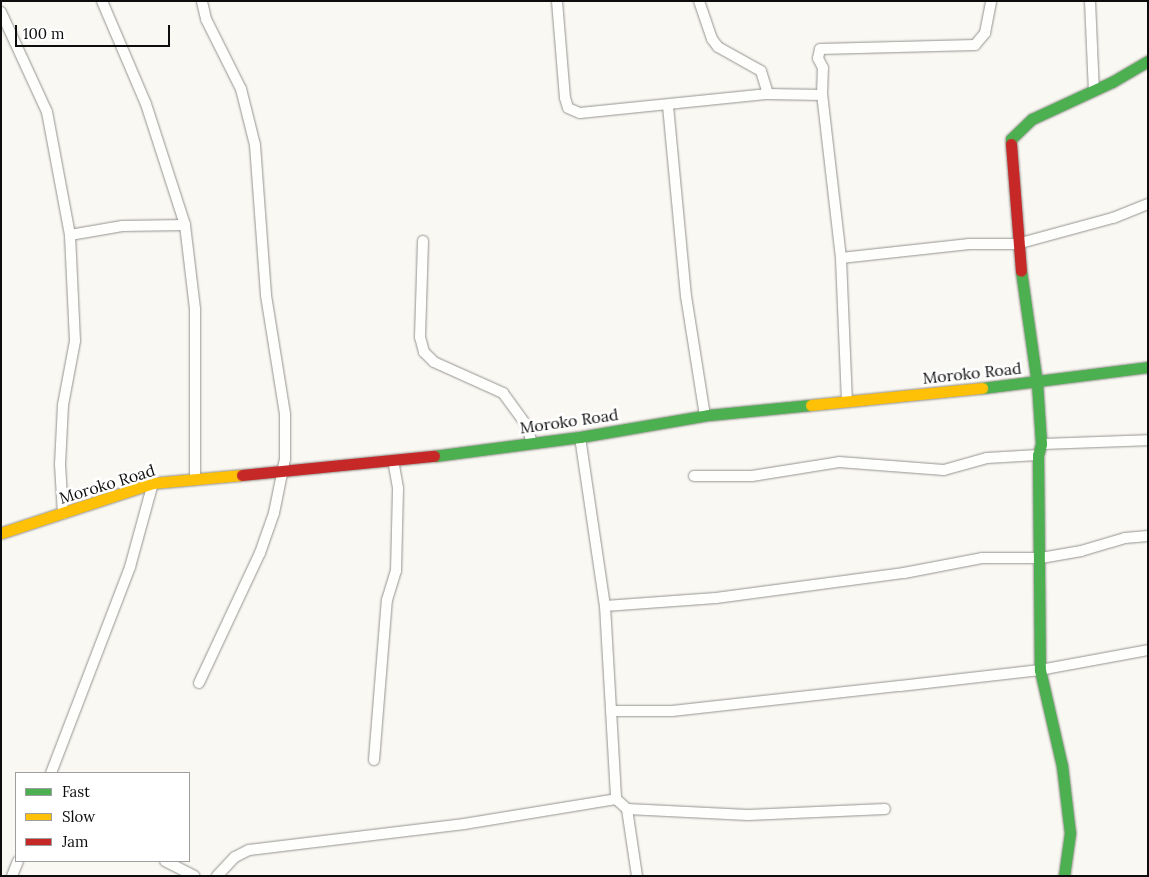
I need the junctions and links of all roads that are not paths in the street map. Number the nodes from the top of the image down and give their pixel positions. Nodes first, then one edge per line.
1 (102, 1) edge
2 (202, 1) edge
3 (557, 1) edge
4 (699, 1) edge
5 (991, 1) edge
6 (1090, 1) edge
7 (1, 12) edge
8 (1148, 61) edge
9 (1094, 90) junction
10 (768, 94) junction
11 (822, 95) junction
12 (668, 106) junction
13 (1148, 204) edge
14 (185, 225) junction
15 (70, 235) junction
16 (423, 241) dead end
17 (1017, 244) junction
18 (841, 258) junction
19 (1148, 367) edge
20 (1037, 383) junction
21 (847, 402) junction
22 (705, 416) junction
23 (580, 437) junction
24 (1148, 440) edge
25 (532, 443) junction
26 (1040, 450) junction
27 (393, 461) junction
28 (280, 472) junction
29 (694, 476) dead end
30 (195, 479) junction
31 (153, 483) junction
32 (63, 514) junction
33 (1, 533) edge
34 (1148, 536) edge
35 (1041, 558) junction
36 (606, 606) junction
37 (1148, 650) edge
38 (1040, 670) junction
39 (199, 683) dead end
40 (611, 711) junction
41 (374, 760) dead end
42 (51, 772) edge
43 (616, 799) junction
44 (627, 809) junction
45 (885, 809) dead end
46 (18, 862) edge
47 (167, 862) edge
48 (12, 876) edge
49 (194, 876) edge
50 (217, 876) edge
51 (637, 876) edge
52 (1064, 876) edge

1 - 14 street
2 - 28 street
3 - 12 street
4 - 10 street
5 - 11 street
6 - 9 street
7 - 15 street
8 - 9 street
9 - 17 street
10 - 11 street
10 - 12 street
11 - 18 street
12 - 22 street
13 - 17 street
14 - 15 street
14 - 30 street
15 - 32 street
16 - 25 street
17 - 18 street
17 - 20 street
18 - 21 street
19 - 20 street, Moroko Road
20 - 21 street, Moroko Road
20 - 26 street
21 - 22 street, Moroko Road
22 - 23 street, Moroko Road
23 - 25 street, Moroko Road
23 - 36 street
24 - 26 street
25 - 27 street, Moroko Road
26 - 29 street
26 - 35 street
27 - 28 street, Moroko Road
27 - 41 street
28 - 30 street, Moroko Road
28 - 39 street
30 - 31 street, Moroko Road
31 - 32 street, Moroko Road
31 - 42 street
32 - 33 street, Moroko Road
34 - 35 street
35 - 36 street
35 - 38 street
36 - 40 street
37 - 38 street
38 - 40 street
38 - 52 street
40 - 43 street
43 - 44 street
43 - 50 street
44 - 45 street
44 - 51 street
46 - 48 street
47 - 49 street

